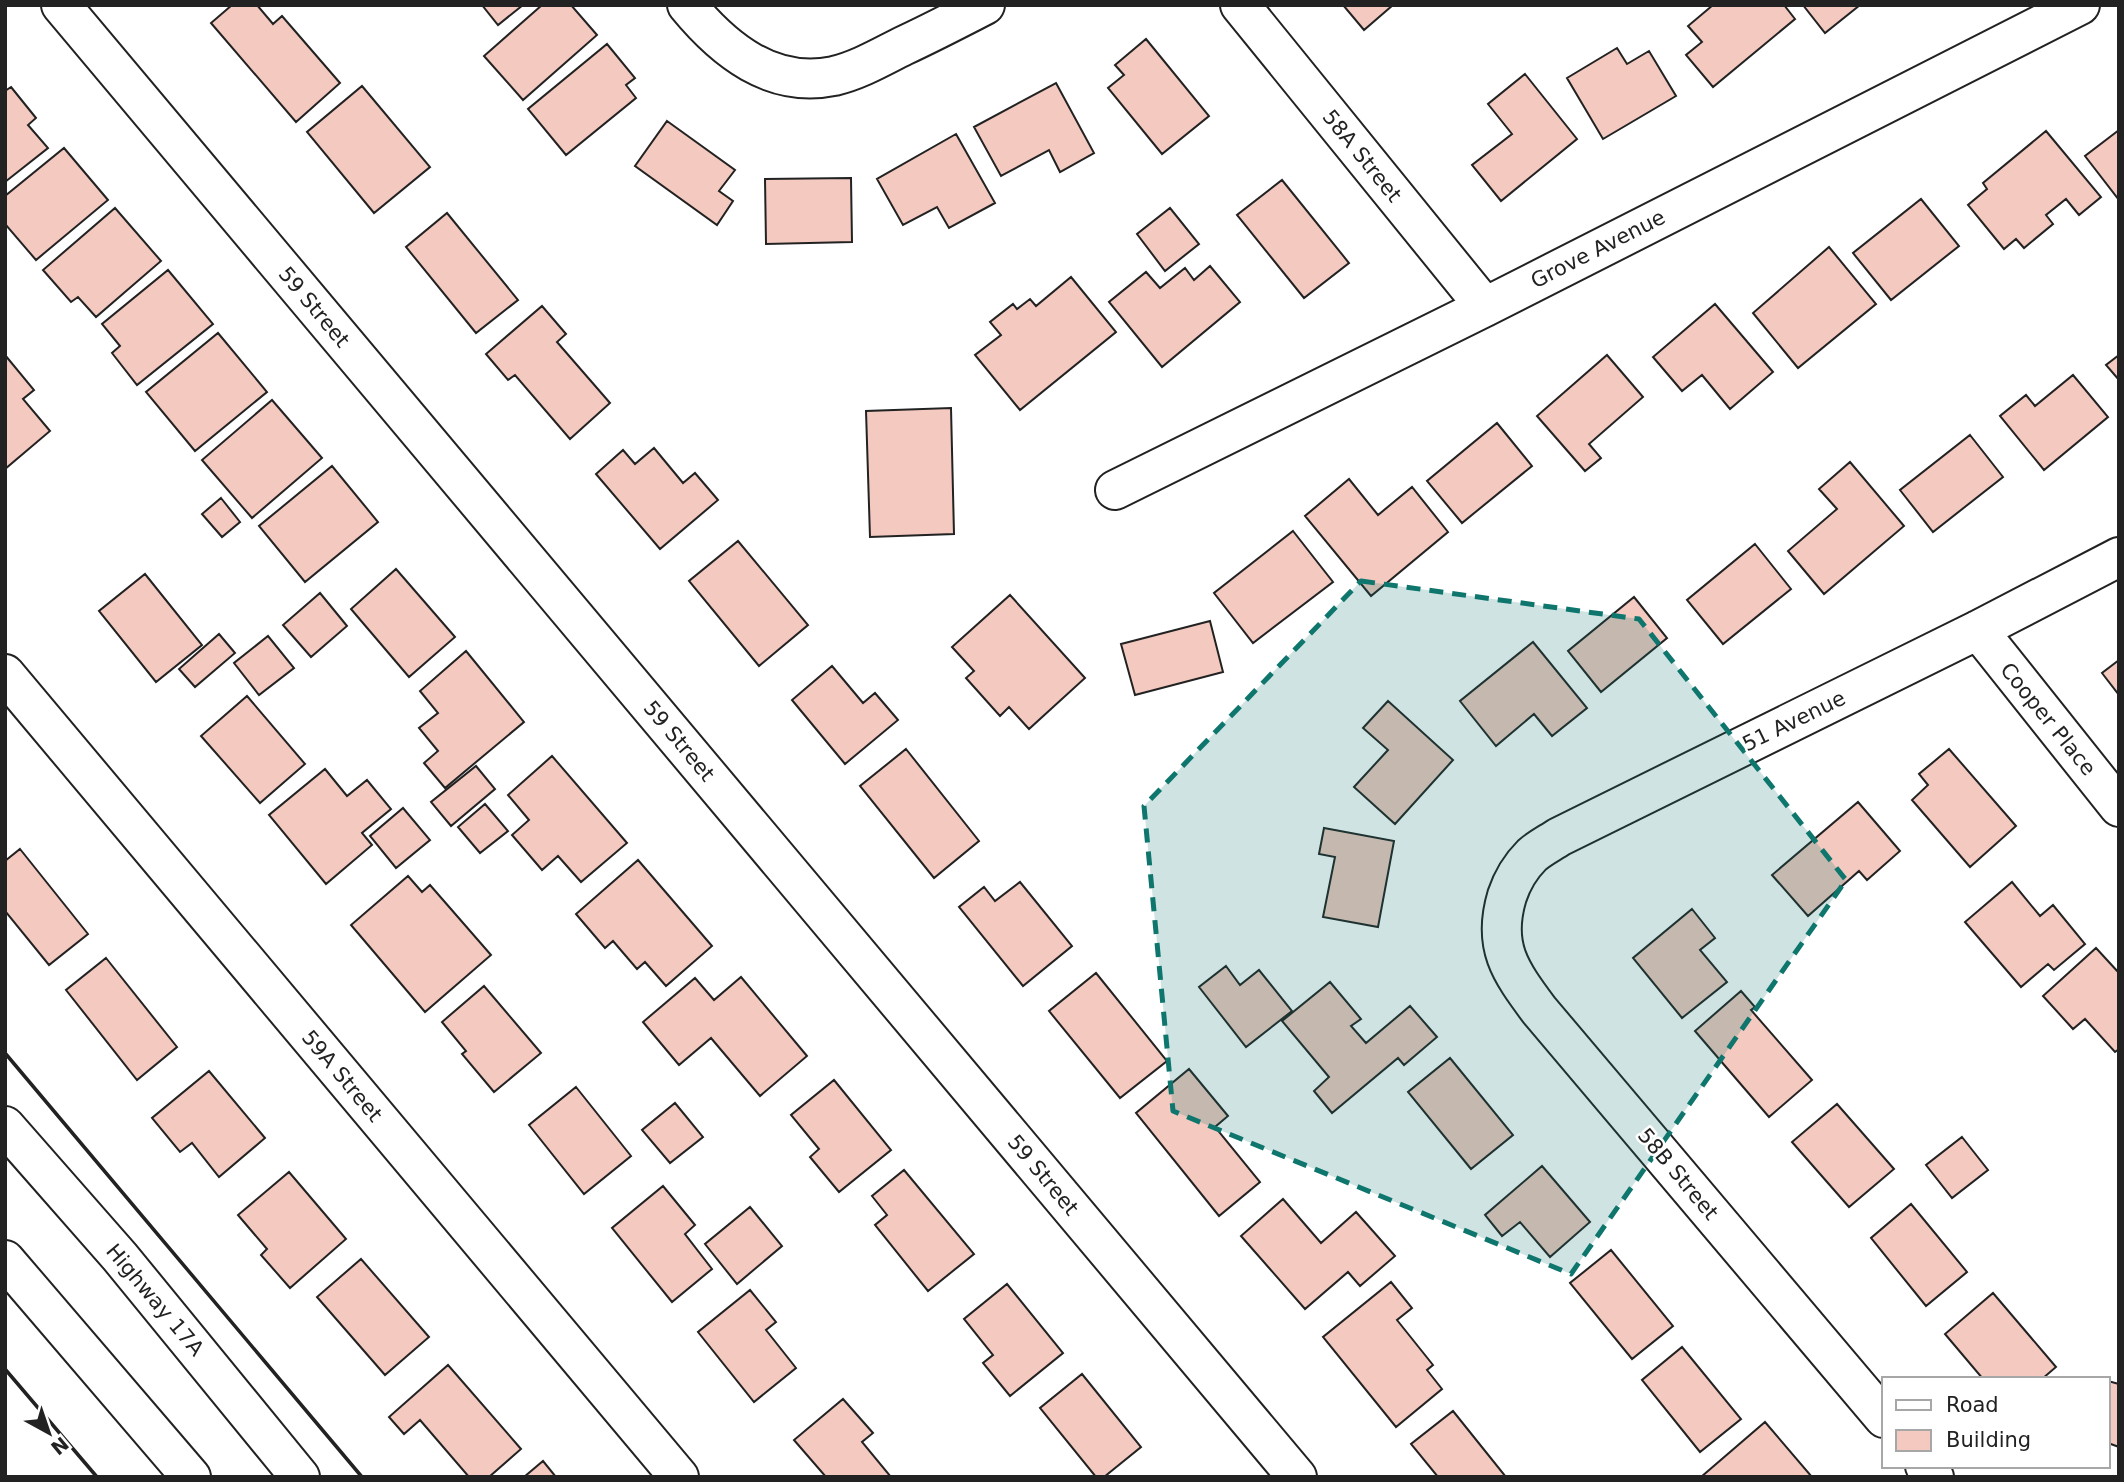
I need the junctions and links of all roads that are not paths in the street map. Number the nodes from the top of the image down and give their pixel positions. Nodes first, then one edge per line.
1 (61, 5) edge
2 (687, 5) edge
3 (985, 5) edge
4 (1240, 5) edge
5 (2080, 5) edge
6 (1485, 307) junction
7 (1115, 490) dead end
8 (2119, 557) edge
9 (1978, 630) junction
10 (5, 674) edge
11 (2119, 807) edge
12 (1501, 916) joint
13 (5, 1126) edge
14 (5, 1260) edge
15 (1882, 1416) edge
16 (191, 1477) edge
17 (300, 1477) edge
18 (679, 1477) edge
19 (1297, 1477) edge

1 - 19 street, 59 Street
2 - 3 street
4 - 6 street, 58A Street
5 - 6 street, Grove Avenue
6 - 7 street, Grove Avenue
8 - 9 street, 51 Avenue
9 - 11 street, Cooper Place
9 - 12 street, 51 Avenue
10 - 18 street, 59A Street
12 - 15 street, 58B Street
13 - 17 street, Highway 17A
14 - 16 street

